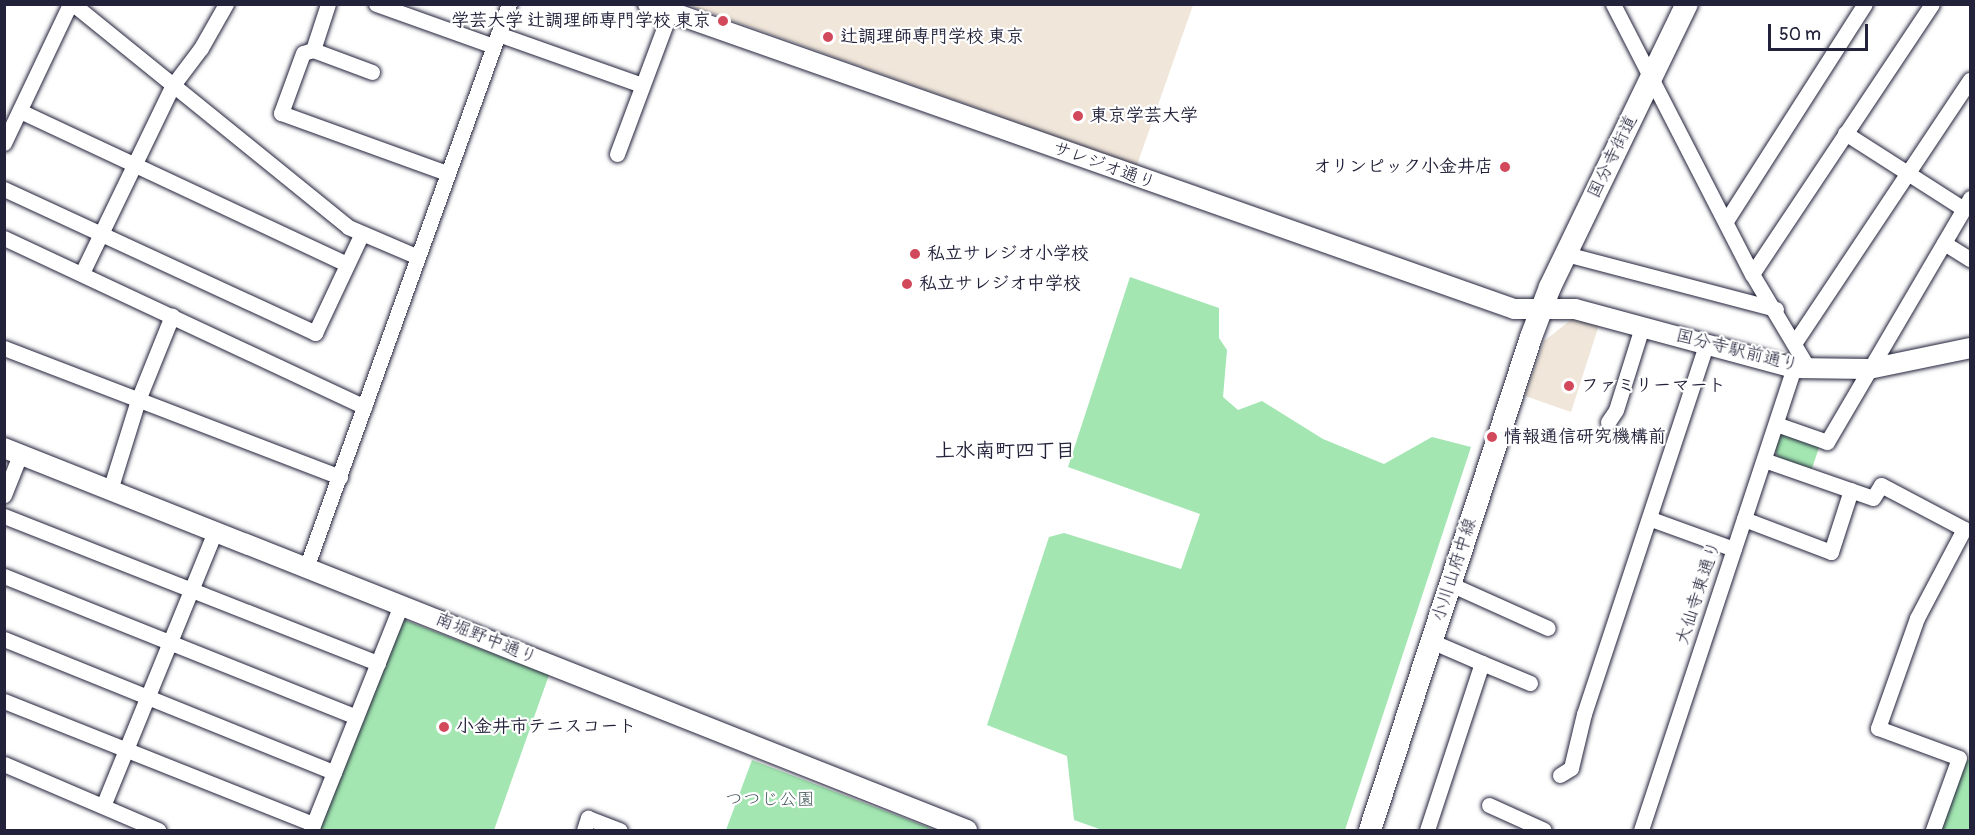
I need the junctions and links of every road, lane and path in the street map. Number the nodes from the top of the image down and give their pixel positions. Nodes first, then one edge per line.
1 (71, 4) edge
2 (226, 4) edge
3 (328, 4) edge
4 (376, 4) edge
5 (509, 4) edge
6 (648, 4) edge
7 (1613, 4) edge
8 (1687, 4) edge
9 (1865, 4) edge
10 (1932, 4) edge
11 (670, 12) junction
12 (496, 40) junction
13 (313, 50) junction
14 (372, 72) dead end
15 (1650, 80) junction
16 (1971, 80) edge
17 (173, 85) junction
18 (642, 85) junction
19 (20, 111) junction
20 (1845, 133) junction
21 (4, 143) edge
22 (617, 154) dead end
23 (135, 165) junction
24 (447, 173) junction
25 (1908, 173) junction
26 (4, 189) edge
27 (1967, 203) edge
28 (1726, 221) junction
29 (362, 233) junction
30 (100, 234) junction
31 (4, 238) edge
32 (1944, 243) junction
33 (1566, 254) junction
34 (416, 256) junction
35 (1971, 259) edge
36 (347, 264) junction
37 (82, 273) junction
38 (1752, 274) junction
39 (1776, 309) junction
40 (1541, 311) junction
41 (172, 316) junction
42 (1642, 327) junction
43 (1795, 342) junction
44 (1706, 345) junction
45 (4, 348) edge
46 (1971, 348) edge
47 (1801, 368) junction
48 (1869, 369) junction
49 (138, 400) junction
50 (364, 407) junction
51 (1608, 422) dead end
52 (1776, 424) junction
53 (12, 451) edge
54 (1764, 460) junction
55 (340, 477) junction
56 (110, 490) junction
57 (1851, 490) junction
58 (4, 495) edge
59 (4, 516) edge
60 (1651, 519) junction
61 (1744, 519) junction
62 (215, 531) junction
63 (1734, 549) junction
64 (306, 568) junction
65 (4, 576) edge
66 (1450, 584) junction
67 (191, 589) junction
68 (401, 605) junction
69 (1548, 627) dead end
70 (4, 639) edge
71 (1431, 641) junction
72 (170, 642) junction
73 (378, 663) junction
74 (1482, 663) junction
75 (1530, 683) dead end
76 (148, 696) junction
77 (4, 701) edge
78 (356, 717) junction
79 (126, 750) junction
80 (4, 764) edge
81 (334, 772) junction
82 (1560, 775) dead end
83 (1489, 805) dead end
84 (103, 806) junction
85 (312, 827) edge
86 (158, 831) edge
87 (584, 831) edge
88 (620, 831) edge
89 (967, 831) edge
90 (1370, 831) edge
91 (1427, 831) edge
92 (1544, 831) edge
93 (1641, 831) edge
94 (1933, 831) edge

1 - 17 street
1 - 19 street
2 - 17 street
3 - 13 street
4 - 12 street
5 - 12 street
6 - 11 street, サレジオ通り
7 - 15 street
8 - 15 main road, 国分寺街道
9 - 28 street
10 - 20 street
11 - 18 street
11 - 40 street, サレジオ通り
12 - 18 street
12 - 24 street
13 - 14 street
13 - 24 street
15 - 28 street
15 - 33 main road, 国分寺街道
16 - 25 street
17 - 23 street
17 - 29 street
18 - 22 street
19 - 21 street
19 - 23 street
20 - 25 street
20 - 38 street
23 - 30 street
23 - 36 street
24 - 34 street
25 - 27 street
25 - 43 street
26 - 30 street
27 - 32 street
28 - 38 street
29 - 34 street
29 - 36 street
30 - 36 street
30 - 37 street
31 - 37 street
32 - 35 street
32 - 48 street
33 - 39 street
33 - 40 main road, 国分寺街道
34 - 50 street
37 - 41 street
38 - 39 street
39 - 43 street
40 - 42 street, 国分寺駅前通り
40 - 66 main road, 小川山府中線
41 - 49 street
41 - 50 street
42 - 44 street, 国分寺駅前通り
42 - 51 street
43 - 47 street
44 - 47 street, 国分寺駅前通り
44 - 60 street
45 - 49 street
46 - 48 street, 国分寺駅前通り
47 - 48 street, 国分寺駅前通り
47 - 52 street, 大仙寺東通り
48 - 52 street
49 - 55 street
49 - 56 street
50 - 55 street
52 - 54 street, 大仙寺東通り
53 - 56 street, 南堀野中通り
53 - 58 street
54 - 57 street
54 - 61 street, 大仙寺東通り
55 - 64 street
56 - 62 street, 南堀野中通り
57 - 61 street
57 - 94 street
59 - 67 street
60 - 63 street
60 - 82 street
61 - 63 street, 大仙寺東通り
62 - 64 street, 南堀野中通り
62 - 67 street
63 - 93 street, 大仙寺東通り
64 - 68 street, 南堀野中通り
65 - 72 street
66 - 69 street
66 - 71 main road, 小川山府中線
67 - 72 street
67 - 73 street
68 - 73 street
68 - 89 street, 南堀野中通り
70 - 76 street
71 - 74 street
71 - 90 main road, 小川山府中線
72 - 76 street
72 - 78 street
73 - 78 street
74 - 75 street
74 - 91 street
76 - 79 street
76 - 81 street
77 - 79 street
78 - 81 street
79 - 84 street
79 - 85 street
80 - 84 street
81 - 85 street
83 - 92 street
84 - 86 street
87 - 88 street

